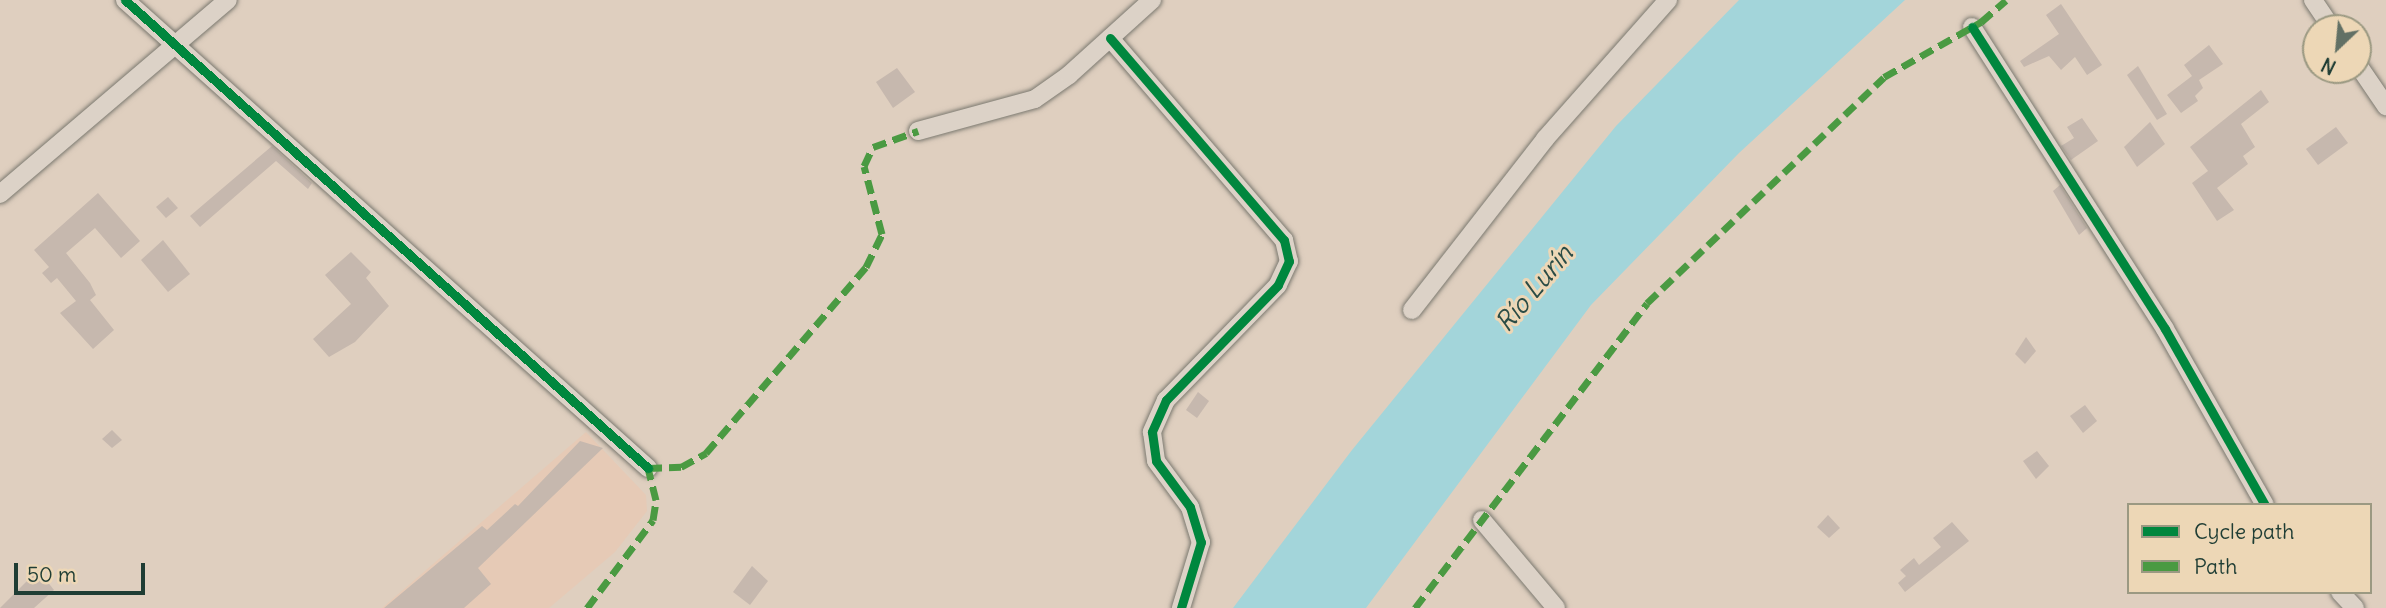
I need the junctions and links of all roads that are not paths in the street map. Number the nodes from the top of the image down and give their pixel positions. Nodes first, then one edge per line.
1 (125, 0) edge
2 (228, 0) edge
3 (1152, 0) edge
4 (1668, 0) edge
5 (1972, 27) dead end
6 (1110, 38) junction
7 (176, 44) junction
8 (2371, 84) edge
9 (2386, 106) edge
10 (918, 131) dead end
11 (0, 194) edge
12 (1412, 310) dead end
13 (648, 468) dead end
14 (2264, 503) edge
15 (1482, 520) dead end
16 (2342, 594) edge
17 (1181, 608) edge
18 (1556, 608) edge
19 (2355, 608) edge

1 - 7 street
2 - 7 street
3 - 6 street
4 - 12 street
5 - 14 street
6 - 10 street
6 - 17 street
7 - 11 street
7 - 13 street
8 - 9 street
15 - 18 street
16 - 19 street

